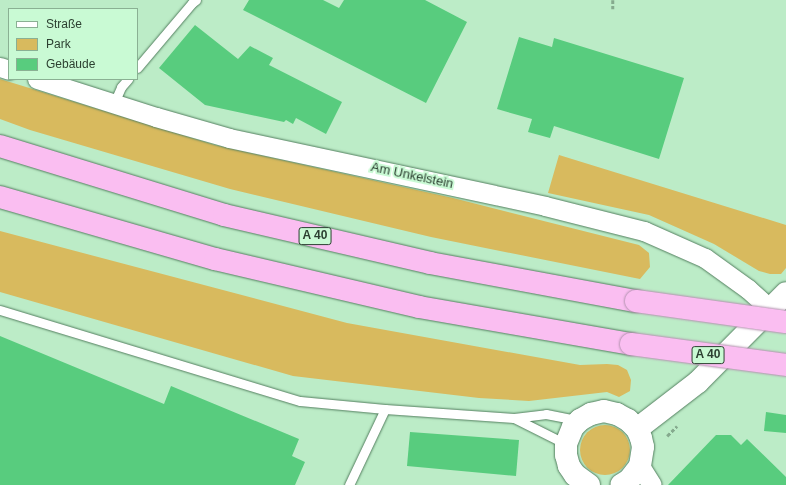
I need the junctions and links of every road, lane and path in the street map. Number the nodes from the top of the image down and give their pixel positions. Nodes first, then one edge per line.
1 (196, 0) edge
2 (613, 0) edge
3 (613, 9) dead end
4 (138, 67) edge
5 (40, 80) edge
6 (127, 80) edge
7 (114, 103) junction
8 (0, 146) edge
9 (0, 197) edge
10 (786, 293) edge
11 (0, 310) edge
12 (778, 315) edge
13 (786, 365) edge
14 (385, 409) junction
15 (514, 418) junction
16 (580, 420) junction
17 (637, 429) junction
18 (566, 444) junction
19 (640, 466) junction
20 (584, 484) edge
21 (349, 485) edge
22 (621, 485) edge
23 (652, 485) edge

1 - 4 lane
2 - 3 path
5 - 7 street, Am Unkelstein
6 - 7 lane
7 - 12 street, Am Unkelstein
8 - 12 highway, A 40, bridge
9 - 13 highway, A 40, bridge
10 - 12 street
11 - 14 lane
12 - 17 street
14 - 15 lane
14 - 21 lane
15 - 16 lane
15 - 18 lane
16 - 17 street
16 - 18 street
17 - 19 street
18 - 20 street
19 - 22 street
19 - 23 street

